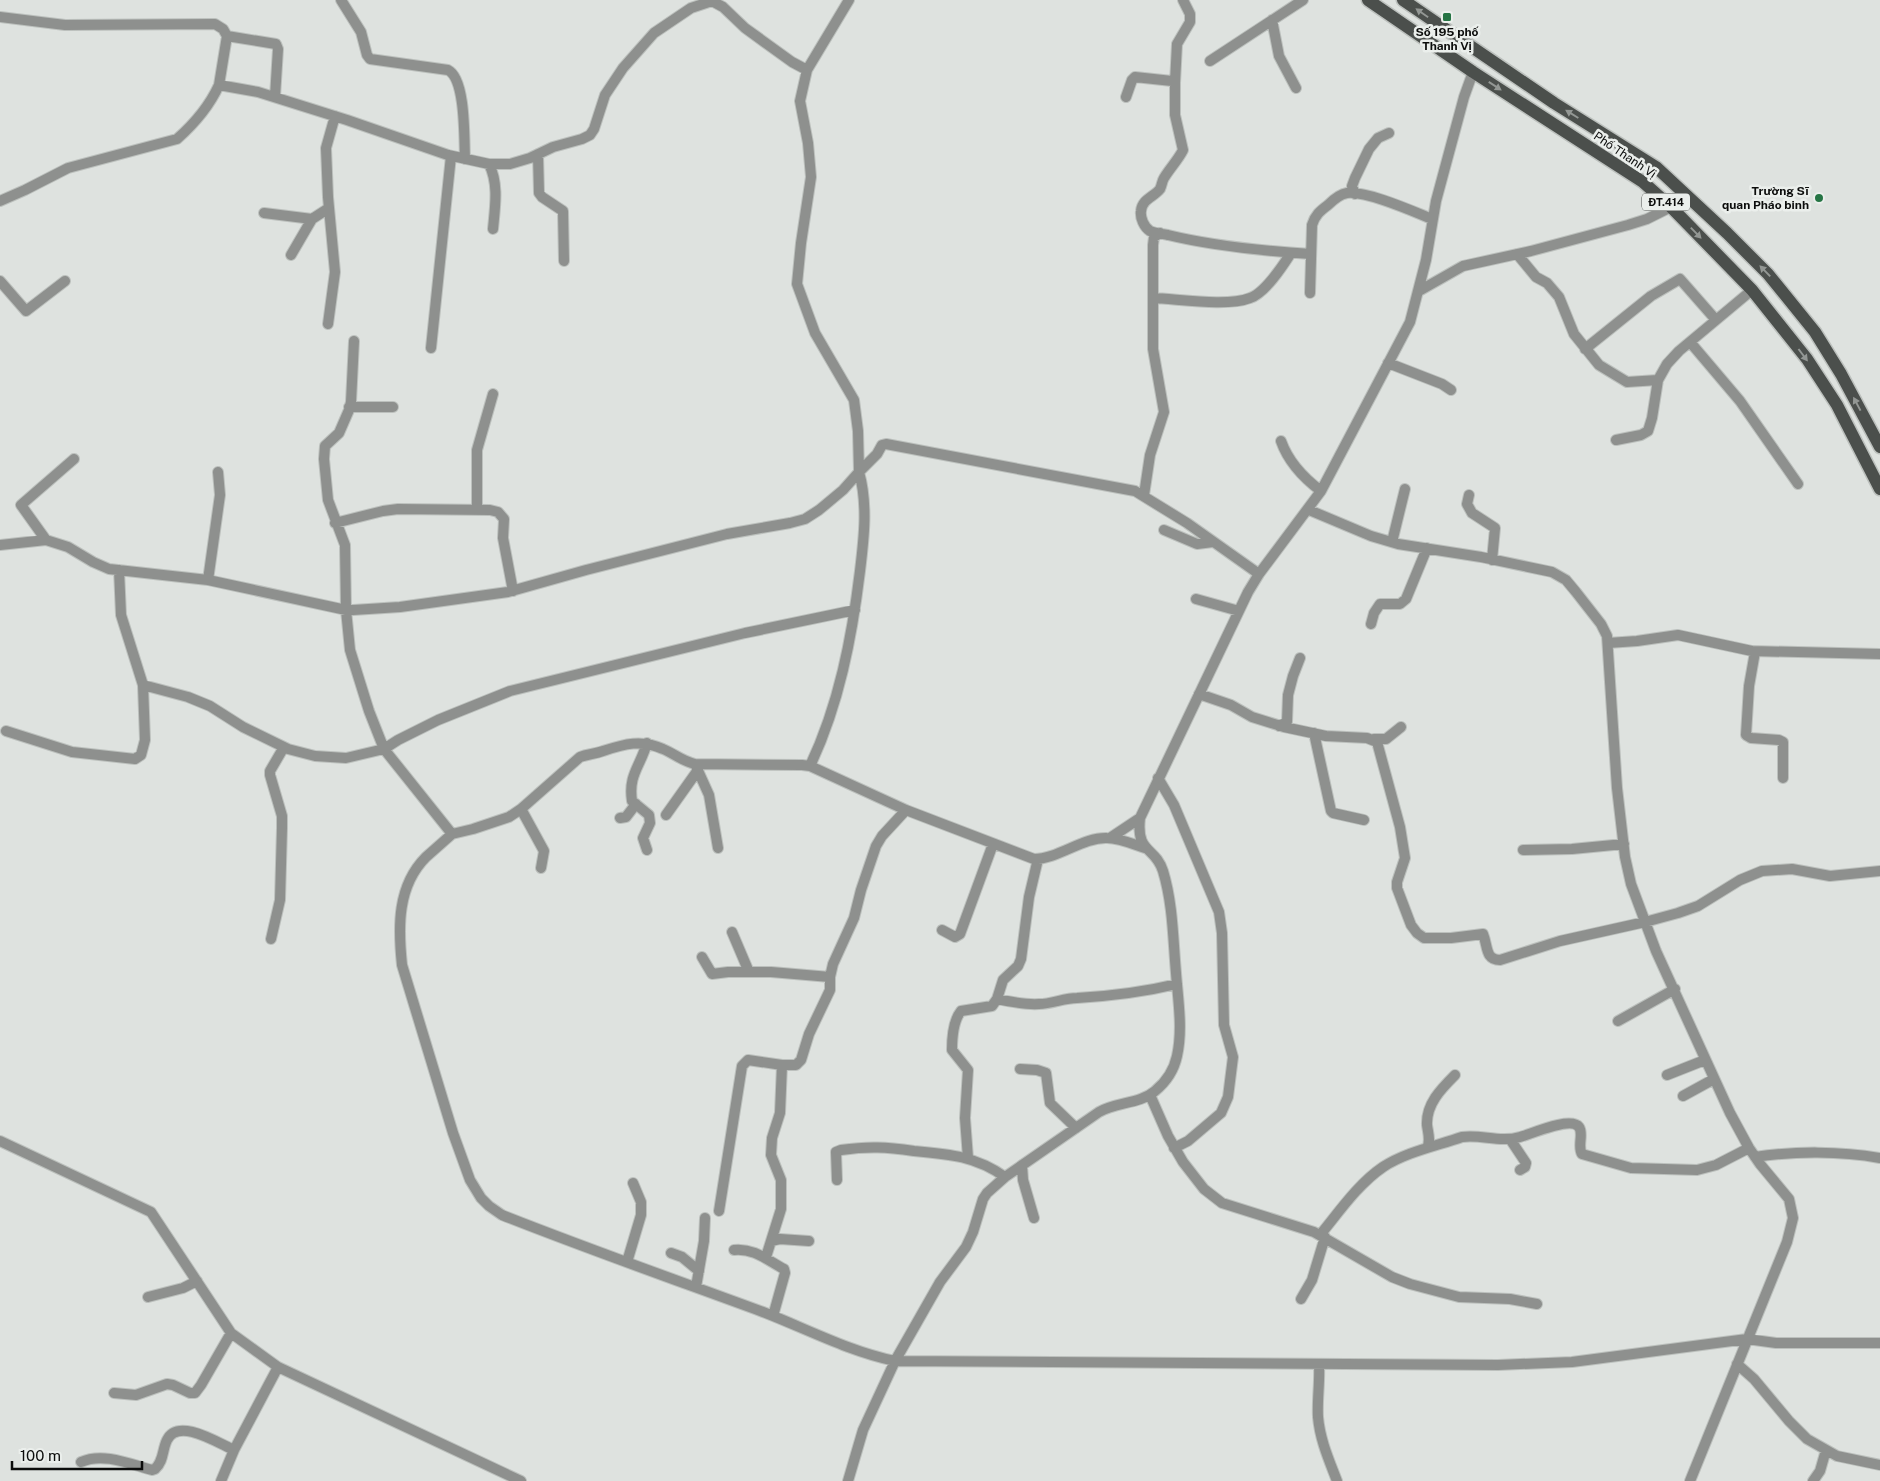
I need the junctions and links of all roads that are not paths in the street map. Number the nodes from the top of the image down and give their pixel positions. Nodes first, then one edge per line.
1 (341, 0) edge
2 (849, 0) edge
3 (1183, 0) edge
4 (1303, 0) edge
5 (1368, 0) edge
6 (1403, 0) edge
7 (0, 17) edge
8 (1272, 20) junction
9 (227, 36) junction
10 (1210, 61) dead end
11 (807, 70) junction
12 (1473, 72) junction
13 (1175, 83) junction
14 (218, 85) junction
15 (1296, 88) dead end
16 (1126, 97) dead end
17 (275, 98) junction
18 (335, 116) junction
19 (1389, 133) dead end
20 (538, 154) junction
21 (452, 156) junction
22 (465, 159) junction
23 (489, 164) junction
24 (1355, 194) junction
25 (0, 200) edge
26 (1671, 207) junction
27 (329, 208) junction
28 (264, 213) dead end
29 (312, 219) junction
30 (1432, 219) junction
31 (493, 229) dead end
32 (1160, 233) junction
33 (1291, 253) junction
34 (291, 254) dead end
35 (1311, 254) junction
36 (1517, 254) junction
37 (564, 261) dead end
38 (65, 280) dead end
39 (0, 281) edge
40 (1752, 290) junction
41 (1419, 291) junction
42 (1310, 293) dead end
43 (1153, 298) junction
44 (1716, 320) junction
45 (328, 324) dead end
46 (354, 341) dead end
47 (1690, 342) junction
48 (430, 348) dead end
49 (1585, 349) junction
50 (1388, 363) junction
51 (1658, 380) junction
52 (1452, 390) dead end
53 (493, 394) dead end
54 (349, 407) junction
55 (393, 407) dead end
56 (1616, 440) dead end
57 (1281, 441) dead end
58 (1880, 447) edge
59 (74, 459) dead end
60 (218, 472) dead end
61 (859, 472) junction
62 (1798, 484) dead end
63 (1406, 489) dead end
64 (1880, 489) edge
65 (1321, 491) junction
66 (1144, 495) junction
67 (1469, 495) dead end
68 (477, 510) junction
69 (1309, 510) junction
70 (336, 522) junction
71 (1164, 530) dead end
72 (46, 540) junction
73 (1213, 542) junction
74 (1392, 542) junction
75 (0, 545) edge
76 (1427, 548) junction
77 (1492, 560) junction
78 (119, 570) junction
79 (1259, 574) junction
80 (208, 580) junction
81 (513, 590) junction
82 (1196, 599) dead end
83 (346, 610) junction
84 (855, 610) junction
85 (1239, 611) junction
86 (1371, 624) dead end
87 (1608, 643) junction
88 (1755, 652) junction
89 (1880, 654) edge
90 (1300, 658) dead end
91 (143, 685) junction
92 (1199, 694) junction
93 (1279, 726) junction
94 (1401, 727) dead end
95 (6, 731) dead end
96 (1314, 733) junction
97 (1374, 740) junction
98 (647, 744) junction
99 (384, 749) junction
100 (281, 751) junction
101 (810, 766) junction
102 (696, 767) junction
103 (1158, 778) junction
104 (1782, 778) dead end
105 (636, 804) junction
106 (521, 809) junction
107 (906, 810) junction
108 (666, 815) dead end
109 (620, 818) dead end
110 (1140, 818) junction
111 (1364, 820) dead end
112 (452, 834) junction
113 (1110, 838) junction
114 (994, 844) junction
115 (1624, 844) junction
116 (718, 848) dead end
117 (1145, 848) junction
118 (647, 850) dead end
119 (1523, 850) dead end
120 (1038, 859) junction
121 (541, 868) dead end
122 (1880, 872) edge
123 (1645, 922) junction
124 (942, 930) dead end
125 (732, 932) dead end
126 (270, 939) dead end
127 (702, 957) dead end
128 (749, 972) junction
129 (830, 977) junction
130 (1177, 984) junction
131 (1675, 989) junction
132 (997, 999) junction
133 (1618, 1021) dead end
134 (1705, 1060) junction
135 (782, 1066) junction
136 (1020, 1069) dead end
137 (1455, 1075) dead end
138 (1667, 1075) dead end
139 (1714, 1079) junction
140 (1150, 1095) junction
141 (1683, 1096) dead end
142 (1076, 1128) junction
143 (1510, 1139) junction
144 (0, 1141) edge
145 (1174, 1148) junction
146 (1427, 1148) junction
147 (1752, 1152) junction
148 (968, 1158) junction
149 (1880, 1158) edge
150 (1022, 1165) junction
151 (1520, 1170) dead end
152 (1005, 1177) junction
153 (837, 1180) dead end
154 (633, 1183) dead end
155 (718, 1211) dead end
156 (705, 1218) dead end
157 (1034, 1218) dead end
158 (1322, 1236) junction
159 (771, 1241) junction
160 (809, 1241) dead end
161 (734, 1250) dead end
162 (671, 1253) dead end
163 (766, 1258) junction
164 (627, 1262) junction
165 (700, 1271) junction
166 (197, 1281) junction
167 (696, 1288) junction
168 (148, 1297) dead end
169 (1302, 1299) dead end
170 (1537, 1304) dead end
171 (772, 1316) junction
172 (231, 1332) junction
173 (1747, 1339) junction
174 (1880, 1343) edge
175 (895, 1361) junction
176 (1737, 1364) junction
177 (1320, 1365) junction
178 (278, 1367) junction
179 (114, 1393) dead end
180 (234, 1450) junction
181 (1826, 1450) junction
182 (81, 1462) dead end
183 (1880, 1465) edge
184 (221, 1481) edge
185 (521, 1481) edge
186 (848, 1481) edge
187 (1337, 1481) edge
188 (1690, 1481) edge
189 (1813, 1481) edge

1 - 22 street
2 - 11 street
3 - 13 street
4 - 8 street
5 - 12 main road, Phố Thanh Vị / ĐT.414
58 -> 6 main road, Phố Thanh Vị
7 - 9 street
8 - 10 street
8 - 15 street
9 - 14 street
9 - 17 street
11 - 20 street
11 - 61 street
12 -> 26 main road, Phố Thanh Vị / ĐT.414
12 - 30 street
13 - 16 street
13 - 32 street
14 - 17 street
14 - 25 street
17 - 18 street
18 - 21 street
18 - 27 street
19 - 24 street
20 - 23 street
20 - 37 street
21 - 22 street
21 - 48 street
22 - 23 street
23 - 31 street
24 - 30 street
24 - 35 street
26 - 36 street
26 -> 40 main road, Phố Thanh Vị / ĐT.414
27 - 29 street
27 - 45 street
28 - 29 street
29 - 34 street
30 - 41 street
32 - 33 street
32 - 43 street
33 - 35 street
33 - 43 street
35 - 42 street
36 - 41 street
36 - 49 street
38 - 39 street
40 - 44 street
40 -> 64 main road, Phố Thanh Vị / ĐT.414
41 - 50 street
43 - 66 street
44 - 47 street
44 - 49 street
46 - 54 street
47 - 51 street
47 - 62 street
49 - 51 street
50 - 52 street
50 - 65 street
51 - 56 street
53 - 68 street
54 - 55 street
54 - 70 street
57 - 65 street
59 - 72 street
60 - 80 street
61 - 66 street
61 - 81 street
61 - 84 street
63 - 74 street
65 - 69 street
66 - 73 street
67 - 77 street
68 - 70 street
68 - 81 street
69 - 74 street
69 - 79 street
70 - 83 street
71 - 73 street
72 - 75 street
72 - 78 street
73 - 79 street
74 - 76 street
76 - 77 street
76 - 86 street
77 - 87 street
78 - 80 street
78 - 91 street
79 - 85 street
80 - 83 street
81 - 83 street
82 - 85 street
83 - 99 street
84 - 99 street
84 - 101 street
85 - 92 street
87 - 88 street
87 - 115 street
88 - 89 street
88 - 104 street
90 - 93 street
91 - 95 street
91 - 100 street
92 - 93 street
92 - 103 street
93 - 96 street
94 - 97 street
96 - 97 street
96 - 111 street
97 - 123 street
98 - 102 street
98 - 105 street
98 - 106 street
99 - 100 street
99 - 112 street
100 - 126 street
101 - 102 street
101 - 107 street
102 - 108 street
102 - 116 street
103 - 110 street
103 - 145 street
105 - 109 street
105 - 118 street
106 - 112 street
106 - 121 street
107 - 114 street
107 - 129 street
110 - 113 street
110 - 117 street
112 - 164 street
113 - 117 street
113 - 120 street
114 - 120 street
114 - 124 street
115 - 119 street
115 - 123 street
117 - 130 street
120 - 132 street
122 - 123 street
123 - 131 street
125 - 128 street
127 - 128 street
128 - 129 street
129 - 135 street
130 - 132 street
130 - 140 street
131 - 133 street
131 - 134 street
132 - 148 street
134 - 138 street
134 - 139 street
135 - 155 street
135 - 159 street
136 - 142 street
137 - 146 street
139 - 141 street
139 - 147 street
140 - 142 street
140 - 145 street
142 - 150 street
143 - 146 street
143 - 147 street
143 - 151 street
144 - 166 street
145 - 158 street
146 - 158 street
147 - 149 street
147 - 173 street
148 - 152 street
148 - 153 street
150 - 152 street
150 - 157 street
152 - 175 street
154 - 164 street
156 - 165 street
158 - 169 street
158 - 170 street
159 - 160 street
159 - 163 street
161 - 163 street
162 - 165 street
163 - 171 street
164 - 167 street
165 - 167 street
166 - 168 street
166 - 172 street
167 - 171 street
171 - 175 street
172 - 178 street
172 - 179 street
173 - 174 street
173 - 176 street
173 - 177 street
175 - 177 street
175 - 186 street
176 - 181 street
176 - 188 street
177 - 187 street
178 - 180 street
178 - 185 street
180 - 182 street
180 - 184 street
181 - 183 street
181 - 189 street

